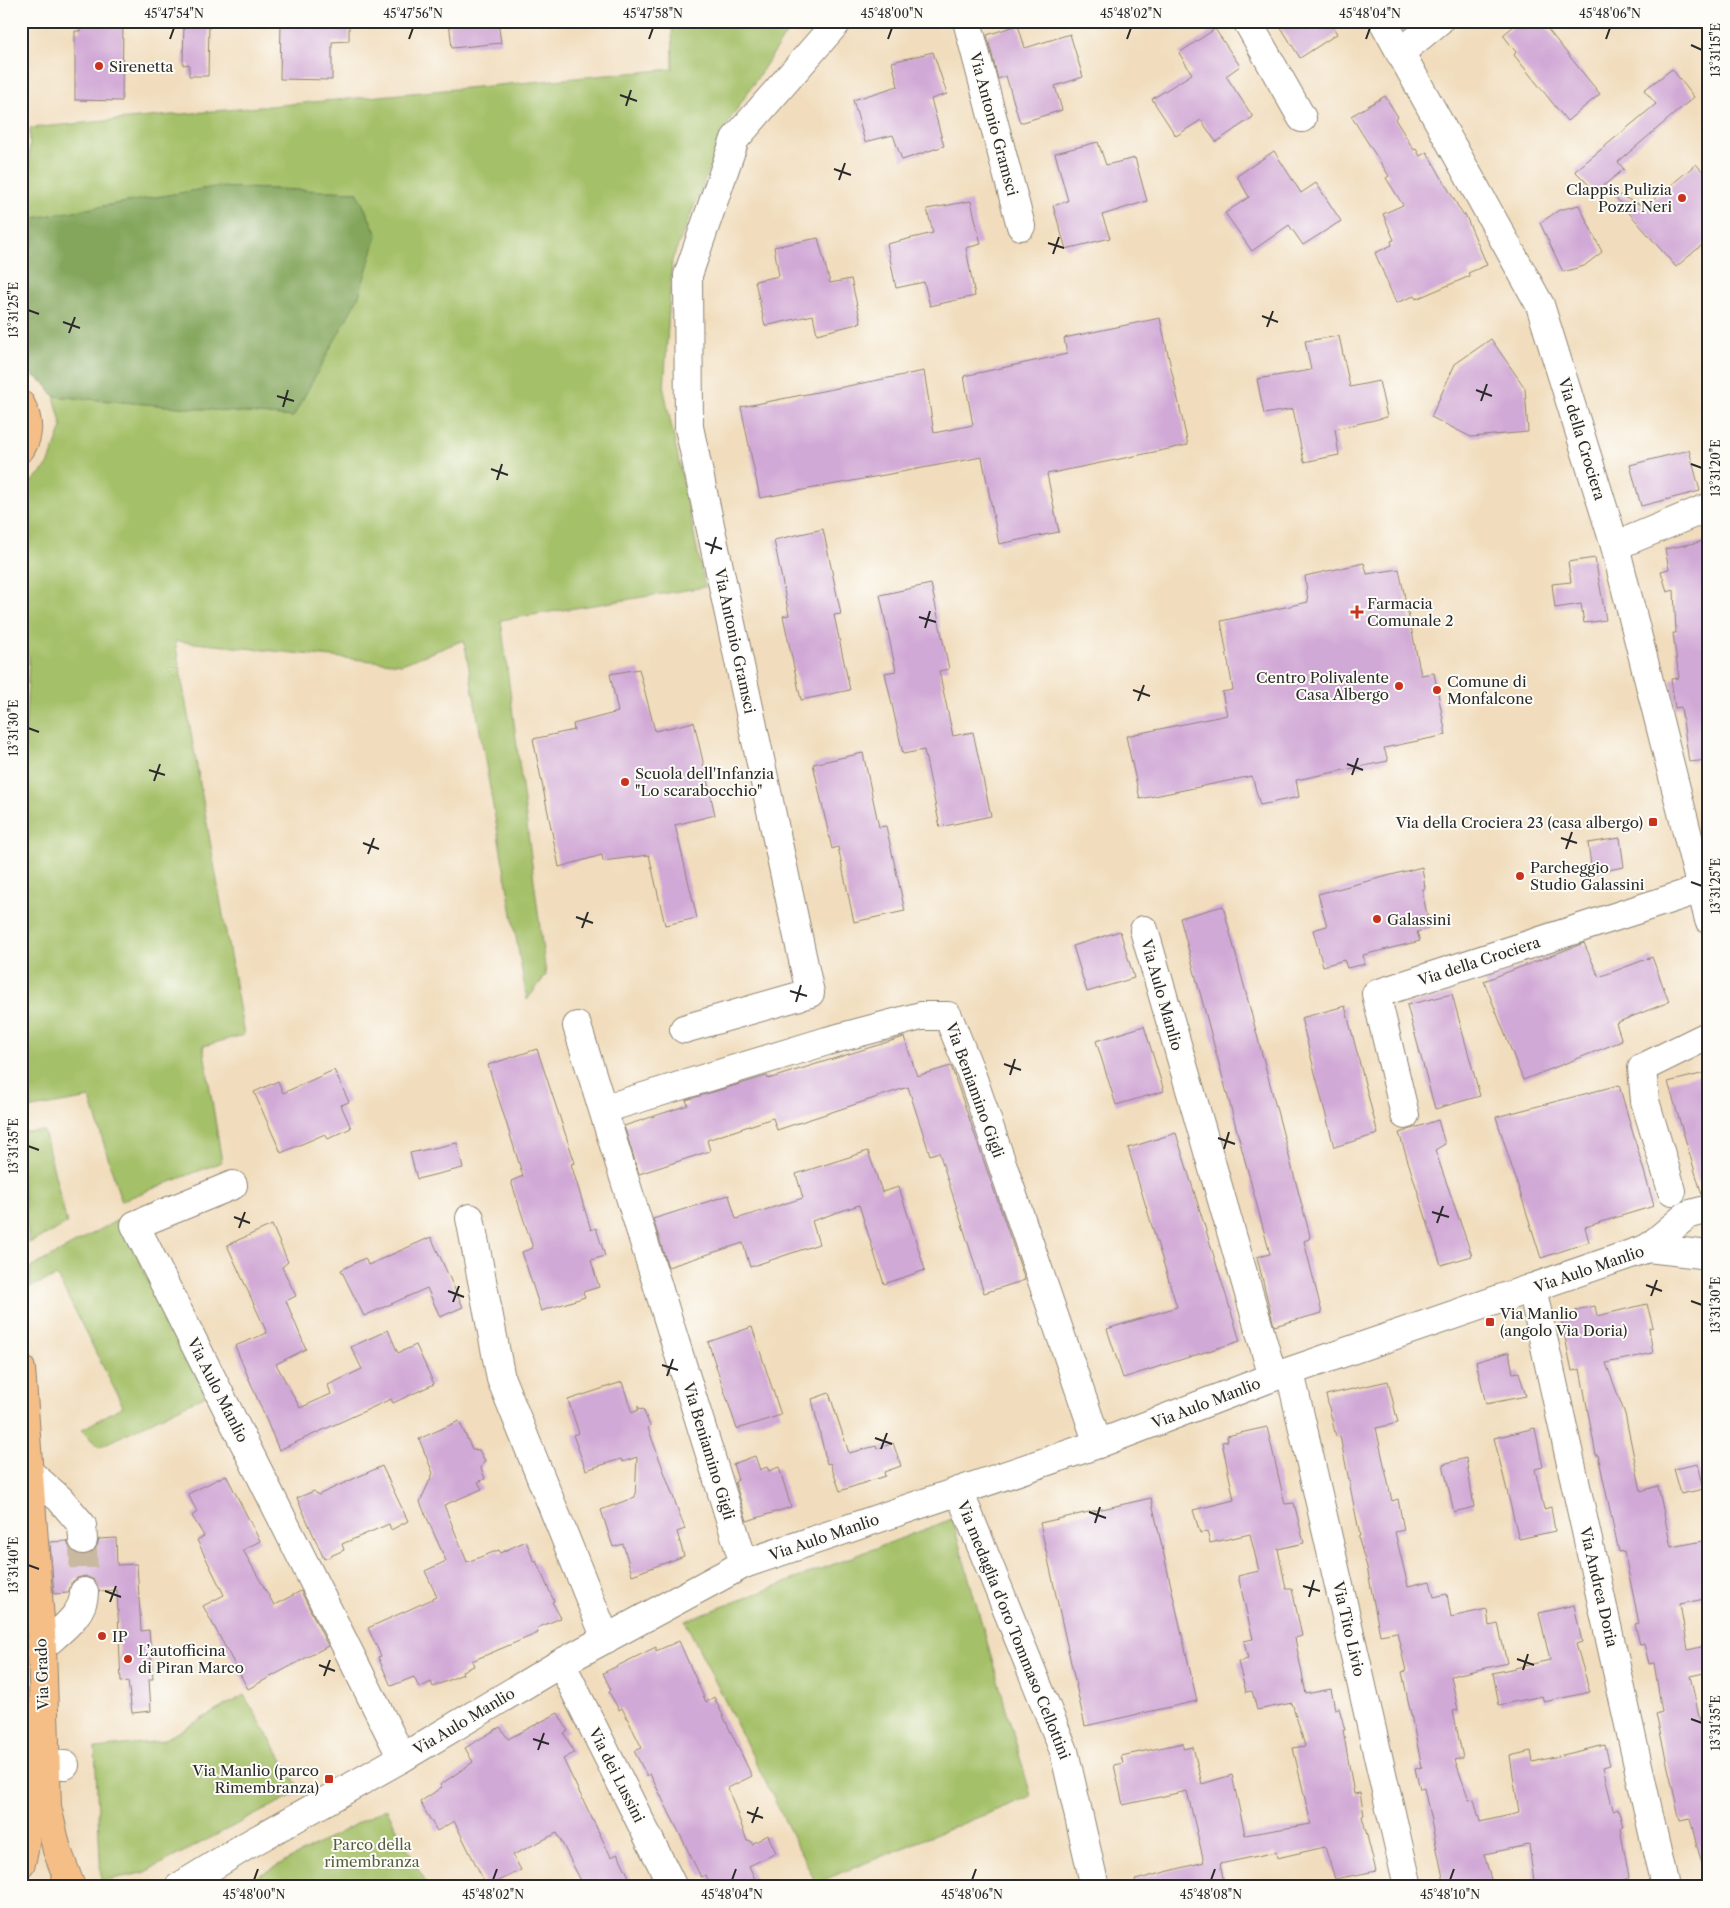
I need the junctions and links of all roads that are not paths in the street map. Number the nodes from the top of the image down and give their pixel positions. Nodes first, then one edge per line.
1 (838, 21) edge
2 (967, 21) edge
3 (1247, 21) edge
4 (1383, 21) edge
5 (1439, 21) edge
6 (1400, 53) junction
7 (1302, 118) dead end
8 (1021, 226) dead end
9 (21, 405) edge
10 (21, 448) edge
11 (1709, 507) edge
12 (1615, 546) junction
13 (1701, 889) junction
14 (1709, 920) edge
15 (1144, 930) dead end
16 (577, 1026) dead end
17 (684, 1029) dead end
18 (1709, 1035) edge
19 (604, 1109) junction
20 (1405, 1116) dead end
21 (233, 1185) dead end
22 (1672, 1191) dead end
23 (1709, 1209) edge
24 (470, 1218) dead end
25 (1648, 1248) junction
26 (1709, 1255) edge
27 (1532, 1288) junction
28 (21, 1369) edge
29 (1282, 1374) junction
30 (1098, 1444) junction
31 (30, 1473) junction
32 (959, 1491) junction
33 (83, 1540) tunnel mouth
34 (744, 1564) junction
35 (84, 1592) tunnel mouth
36 (606, 1639) junction
37 (42, 1647) junction
38 (561, 1663) junction
39 (21, 1723) edge
40 (402, 1758) junction
41 (21, 1863) edge
42 (177, 1885) edge
43 (71, 1887) edge
44 (673, 1887) edge
45 (1095, 1887) edge
46 (1408, 1887) edge
47 (1665, 1887) edge

1 - 17 street, Via Antonio Gramsci
2 - 8 street, Via Antonio Gramsci
3 - 7 street
4 - 6 street, Via della Crociera
5 - 6 street
6 - 12 street, Via della Crociera
9 - 10 main road
11 - 12 street
12 - 13 street, Via della Crociera
13 - 14 street, Via della Crociera
13 - 20 street, Via della Crociera
15 - 29 street, Via Aulo Manlio
16 - 19 street, Via Beniamino Gigli
18 - 22 street
19 - 30 street, Via Beniamino Gigli
19 - 34 street, Via Beniamino Gigli
21 - 40 street, Via Aulo Manlio
23 - 25 street
24 - 36 street
25 - 26 street, Via Aulo Manlio
25 - 27 street, Via Aulo Manlio
27 - 29 street, Via Aulo Manlio
27 - 47 street, Via Andrea Doria
28 - 31 main road, Via Grado
29 - 30 street, Via Aulo Manlio
29 - 46 street, Via Tito Livio
30 - 32 street, Via Aulo Manlio
31 - 33 street
31 - 37 main road, Via Grado
32 - 34 street, Via Aulo Manlio
32 - 45 street, Via medaglia d'oro Tommaso Cellottini
34 - 36 street, Via Aulo Manlio
35 - 37 street
36 - 38 street, Via Aulo Manlio
37 - 43 main road, Via Grado
38 - 40 street, Via Aulo Manlio
38 - 44 street, Via dei Lussini
39 - 41 main road, Via Grado
40 - 42 street, Via Aulo Manlio

